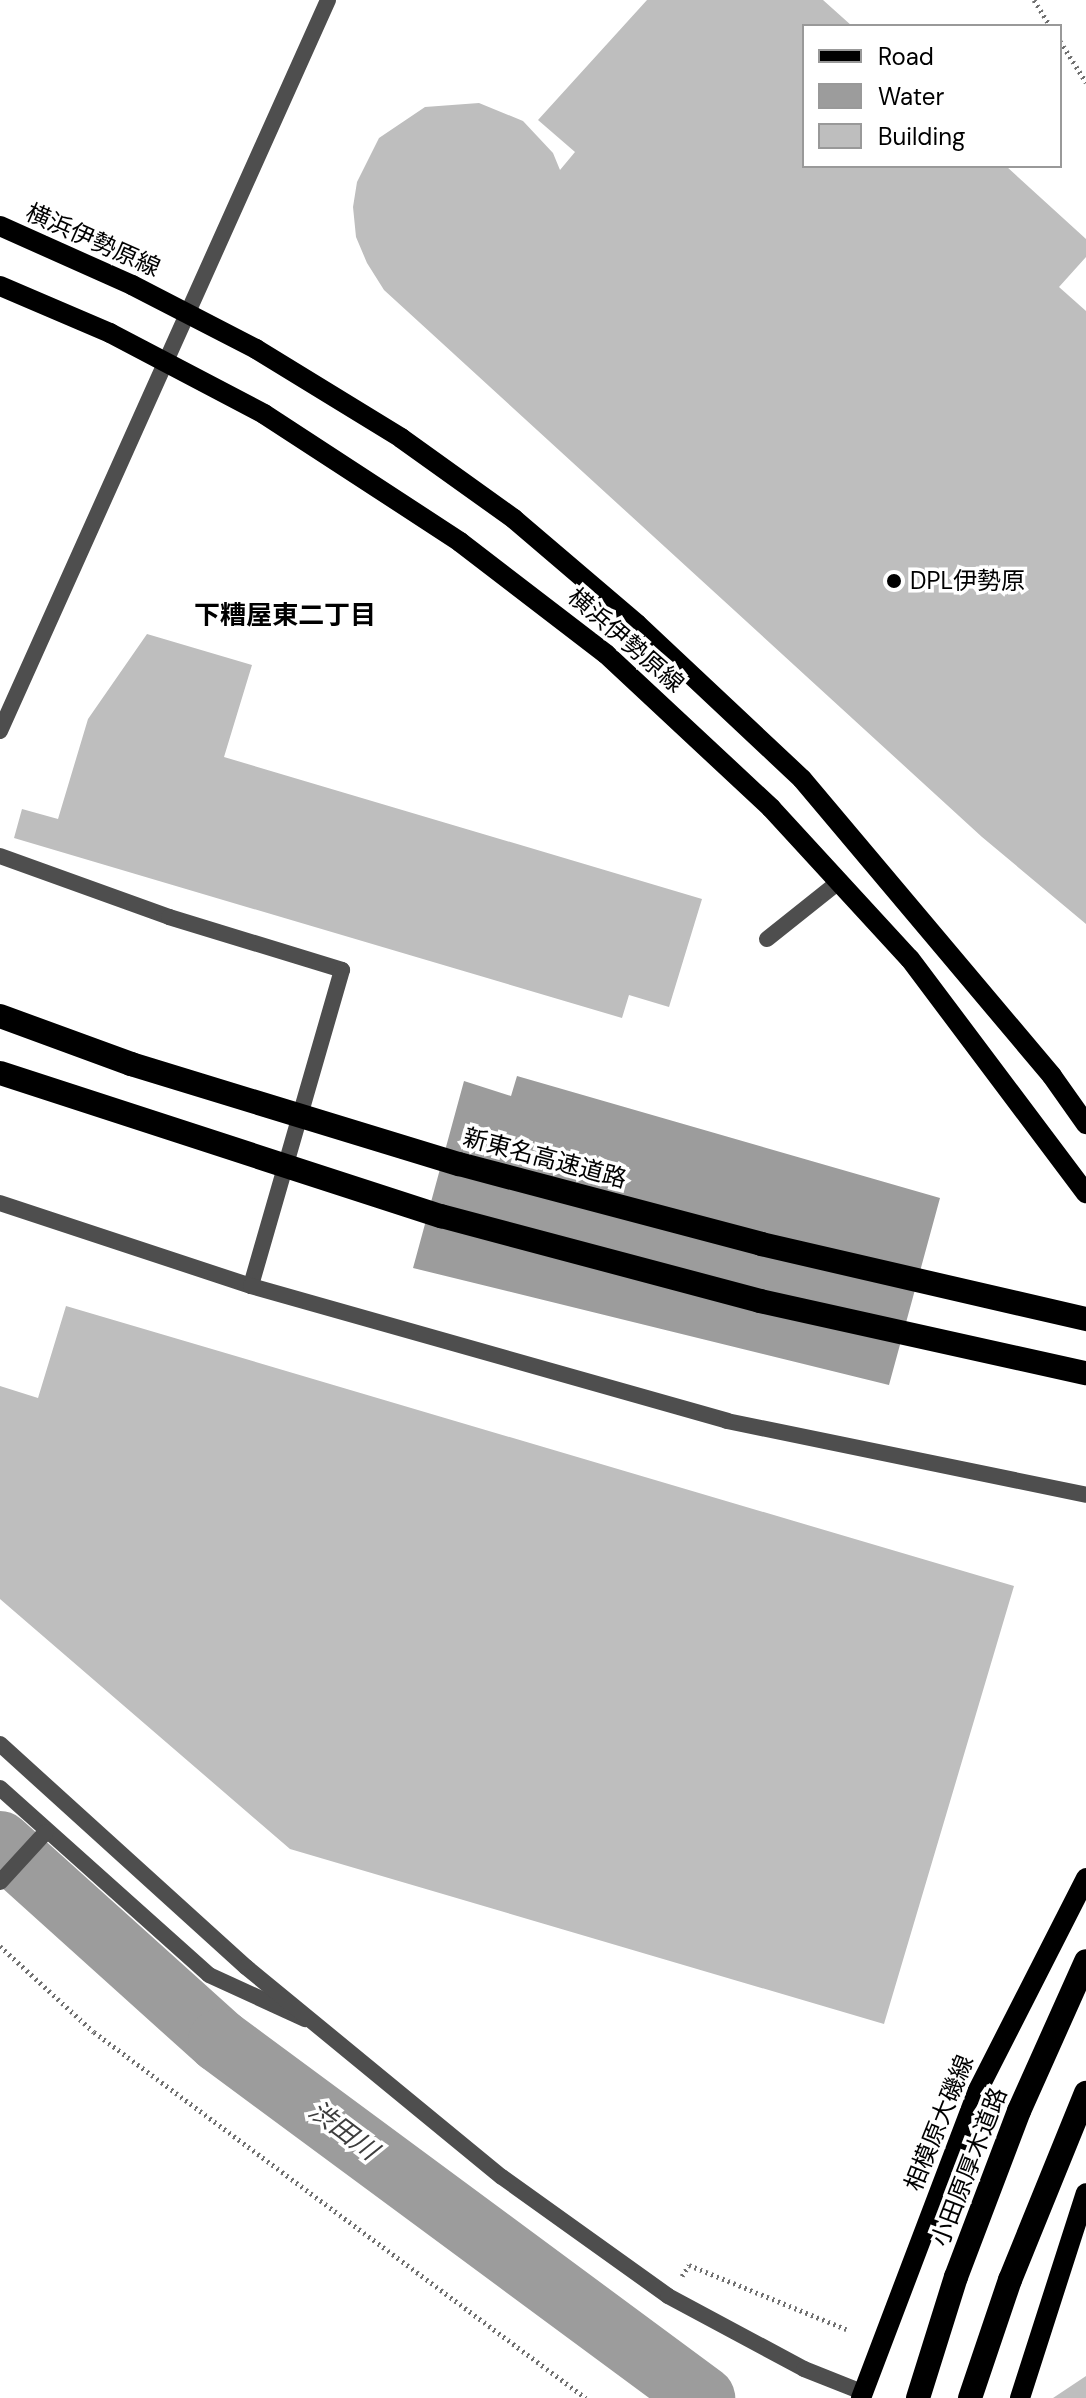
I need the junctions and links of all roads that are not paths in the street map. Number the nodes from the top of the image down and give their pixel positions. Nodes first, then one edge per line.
1 (328, 0) edge
2 (0, 226) edge
3 (0, 286) edge
4 (190, 313) junction
5 (168, 362) junction
6 (0, 731) edge
7 (0, 856) edge
8 (840, 881) junction
9 (767, 939) dead end
10 (0, 1016) edge
11 (0, 1073) edge
12 (1086, 1124) edge
13 (1086, 1193) edge
14 (0, 1203) edge
15 (251, 1286) junction
16 (1086, 1319) edge
17 (1086, 1373) edge
18 (1086, 1495) edge
19 (0, 1744) edge
20 (0, 1788) edge
21 (44, 1834) junction
22 (1086, 1878) edge
23 (0, 1882) edge
24 (1086, 1961) edge
25 (308, 2020) junction
26 (1086, 2093) edge
27 (1086, 2193) edge
28 (862, 2395) edge
29 (918, 2398) edge
30 (970, 2398) edge
31 (1020, 2398) edge

1 - 4 street
2 - 4 main road, 横浜伊勢原線
3 - 5 main road, 横浜伊勢原線
4 - 5 street
4 - 12 main road, 横浜伊勢原線
5 - 6 street
5 - 8 main road, 横浜伊勢原線
7 - 15 street
8 - 9 street
8 - 13 main road, 横浜伊勢原線
10 - 16 highway, 新東名高速道路
11 - 17 highway
14 - 15 street
15 - 18 street
19 - 25 street
20 - 21 street
21 - 23 street
21 - 25 street
22 - 28 main road, 相模原大磯線
24 - 29 highway, 小田原厚木道路
25 - 28 street
26 - 30 highway
27 - 31 main road

